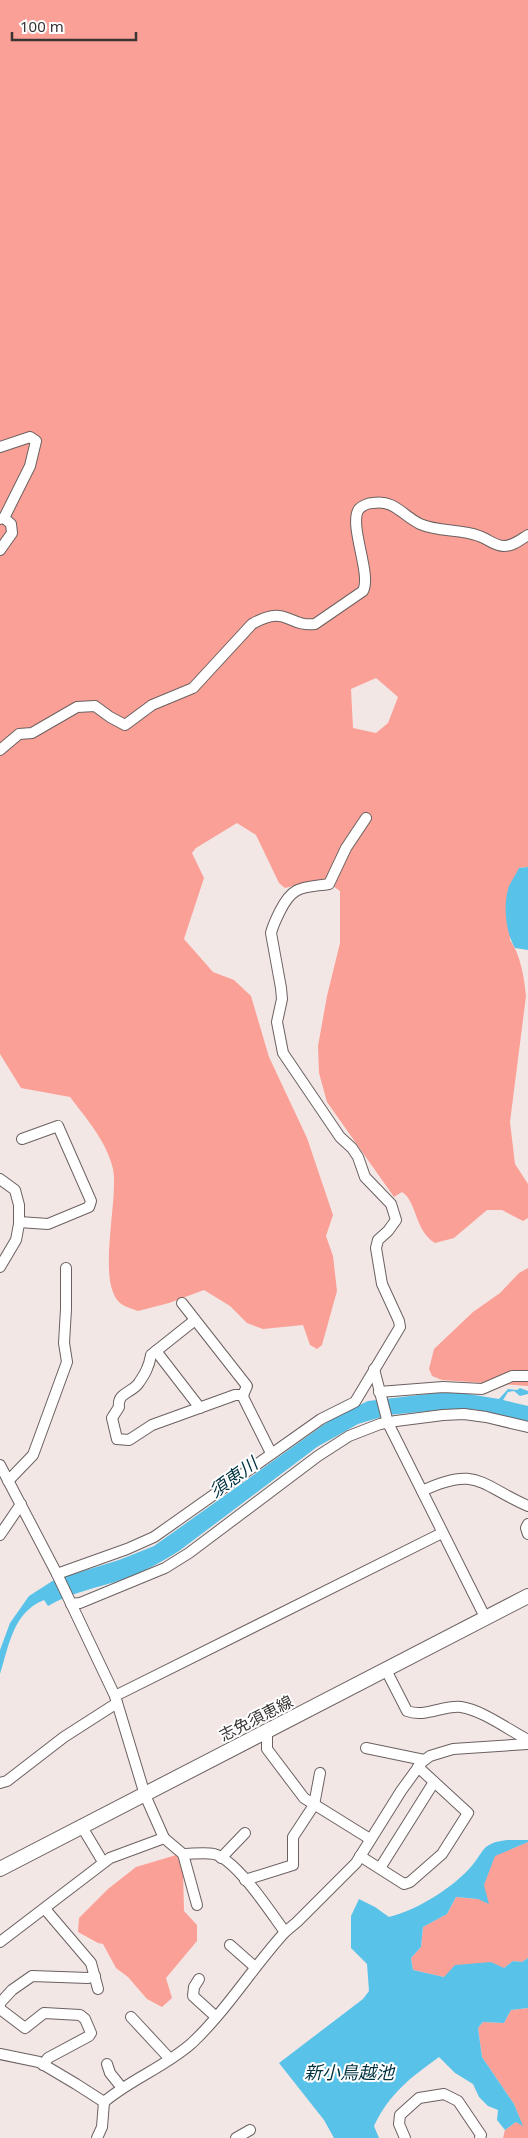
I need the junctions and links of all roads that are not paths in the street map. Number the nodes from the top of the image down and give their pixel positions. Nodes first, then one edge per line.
1 (0, 446) edge
2 (2, 518) edge
3 (528, 535) edge
4 (0, 550) edge
5 (0, 750) edge
6 (366, 818) dead end
7 (22, 1139) dead end
8 (0, 1179) edge
9 (19, 1222) junction
10 (0, 1267) edge
11 (66, 1268) dead end
12 (182, 1303) dead end
13 (195, 1320) junction
14 (156, 1351) junction
15 (374, 1369) junction
16 (528, 1376) edge
17 (379, 1394) junction
18 (244, 1395) junction
19 (200, 1408) junction
20 (388, 1423) junction
21 (528, 1427) edge
22 (271, 1453) junction
23 (0, 1465) edge
24 (8, 1481) junction
25 (422, 1491) junction
26 (21, 1504) junction
27 (528, 1506) edge
28 (528, 1524) edge
29 (442, 1533) junction
30 (528, 1534) edge
31 (0, 1535) edge
32 (57, 1575) junction
33 (528, 1596) edge
34 (70, 1602) junction
35 (486, 1619) junction
36 (386, 1670) junction
37 (116, 1699) junction
38 (267, 1733) junction
39 (528, 1742) edge
40 (366, 1748) dead end
41 (421, 1764) junction
42 (320, 1774) dead end
43 (434, 1782) junction
44 (0, 1783) edge
45 (145, 1794) junction
46 (314, 1804) junction
47 (82, 1827) junction
48 (245, 1833) dead end
49 (164, 1838) junction
50 (370, 1839) junction
51 (183, 1854) junction
52 (360, 1856) junction
53 (221, 1858) junction
54 (103, 1862) junction
55 (380, 1868) junction
56 (0, 1869) edge
57 (245, 1880) junction
58 (197, 1905) dead end
59 (45, 1909) junction
60 (284, 1932) junction
61 (0, 1942) edge
62 (230, 1945) dead end
63 (255, 1967) junction
64 (95, 1976) junction
65 (200, 1979) dead end
66 (98, 1989) dead end
67 (0, 2005) edge
68 (215, 2016) junction
69 (131, 2017) dead end
70 (2, 2057) edge
71 (170, 2059) junction
72 (107, 2064) dead end
73 (44, 2065) junction
74 (122, 2088) junction
75 (104, 2102) junction
76 (250, 2130) dead end
77 (100, 2137) edge
78 (236, 2138) edge
79 (405, 2138) edge
80 (480, 2138) edge

1 - 2 street
2 - 4 street
3 - 5 street
6 - 15 street
7 - 9 street
8 - 9 street
9 - 10 street
11 - 24 street
12 - 13 street
13 - 14 street
13 - 18 street
14 - 19 street
14 - 19 street
15 - 17 street
15 - 22 street
16 - 17 street
17 - 20 street
18 - 19 street
18 - 22 street
20 - 21 street
20 - 25 street
20 - 34 street
22 - 32 street
23 - 24 street
24 - 26 street
25 - 27 street
25 - 29 street
26 - 31 street
26 - 32 street
28 - 30 street
29 - 35 street
29 - 37 street
32 - 34 street
33 - 35 main road, 志免須恵線
34 - 37 street
35 - 36 main road, 志免須恵線
36 - 38 main road, 志免須恵線
36 - 39 street
37 - 44 street
37 - 45 street
38 - 45 main road, 志免須恵線
38 - 46 street
39 - 41 street
40 - 41 street
41 - 43 street
41 - 50 street
42 - 46 street
43 - 55 street
43 - 55 street
45 - 47 main road, 志免須恵線
45 - 49 street
46 - 50 street
46 - 57 street
47 - 54 street
47 - 56 main road, 志免須恵線
48 - 53 street
49 - 51 street
49 - 54 street
50 - 52 street
51 - 53 street
51 - 58 street
52 - 55 street
52 - 60 street
53 - 57 street
54 - 59 street
57 - 60 street
59 - 61 street
59 - 64 street
60 - 63 street
62 - 63 street
63 - 68 street
64 - 66 street
64 - 67 street
65 - 68 street
67 - 73 street
68 - 71 street
69 - 71 street
70 - 73 street
71 - 74 street
72 - 74 street
73 - 75 street
74 - 75 street
75 - 77 street
76 - 78 street
79 - 80 street

